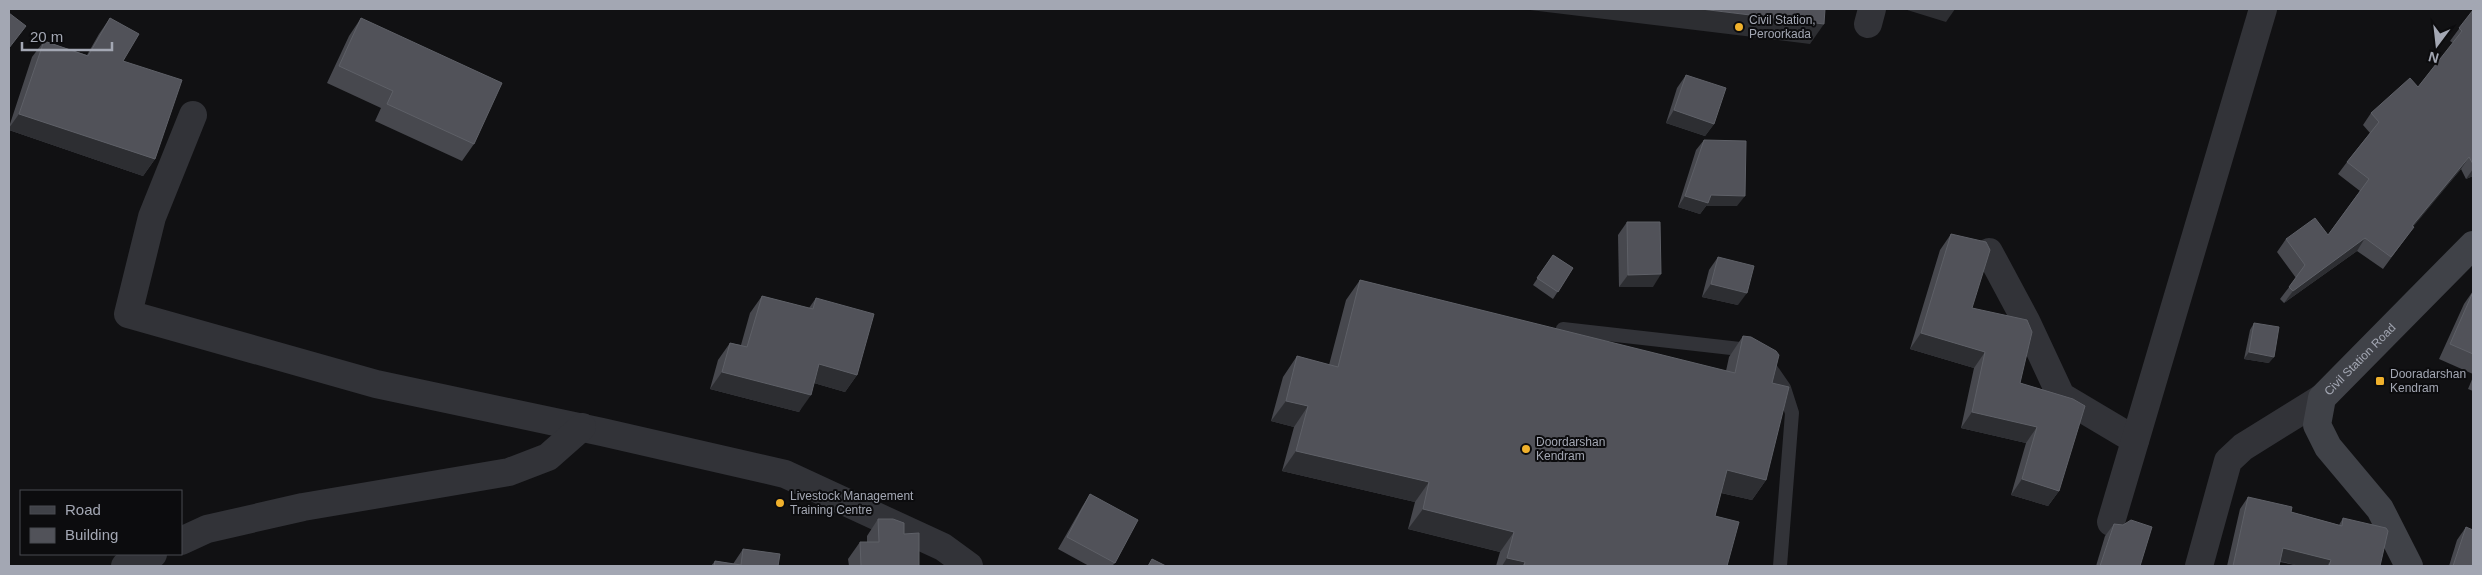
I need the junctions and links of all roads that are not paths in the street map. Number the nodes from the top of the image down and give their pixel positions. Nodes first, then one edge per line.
1 (2263, 9) edge
2 (193, 115) dead end
3 (2473, 245) edge
4 (1989, 252) edge
5 (1563, 329) edge
6 (2322, 398) junction
7 (582, 427) junction
8 (2136, 440) junction
9 (2111, 522) dead end
10 (182, 541) edge
11 (152, 558) edge
12 (125, 566) edge
13 (969, 566) edge
14 (1780, 566) edge
15 (2199, 566) edge
16 (2409, 566) edge

1 - 8 street
2 - 7 street
3 - 6 main road, Civil Station Road
4 - 8 street
5 - 14 lane
6 - 15 street
6 - 16 main road, Civil Station Road
7 - 10 street
7 - 13 street
8 - 9 street
11 - 12 street

